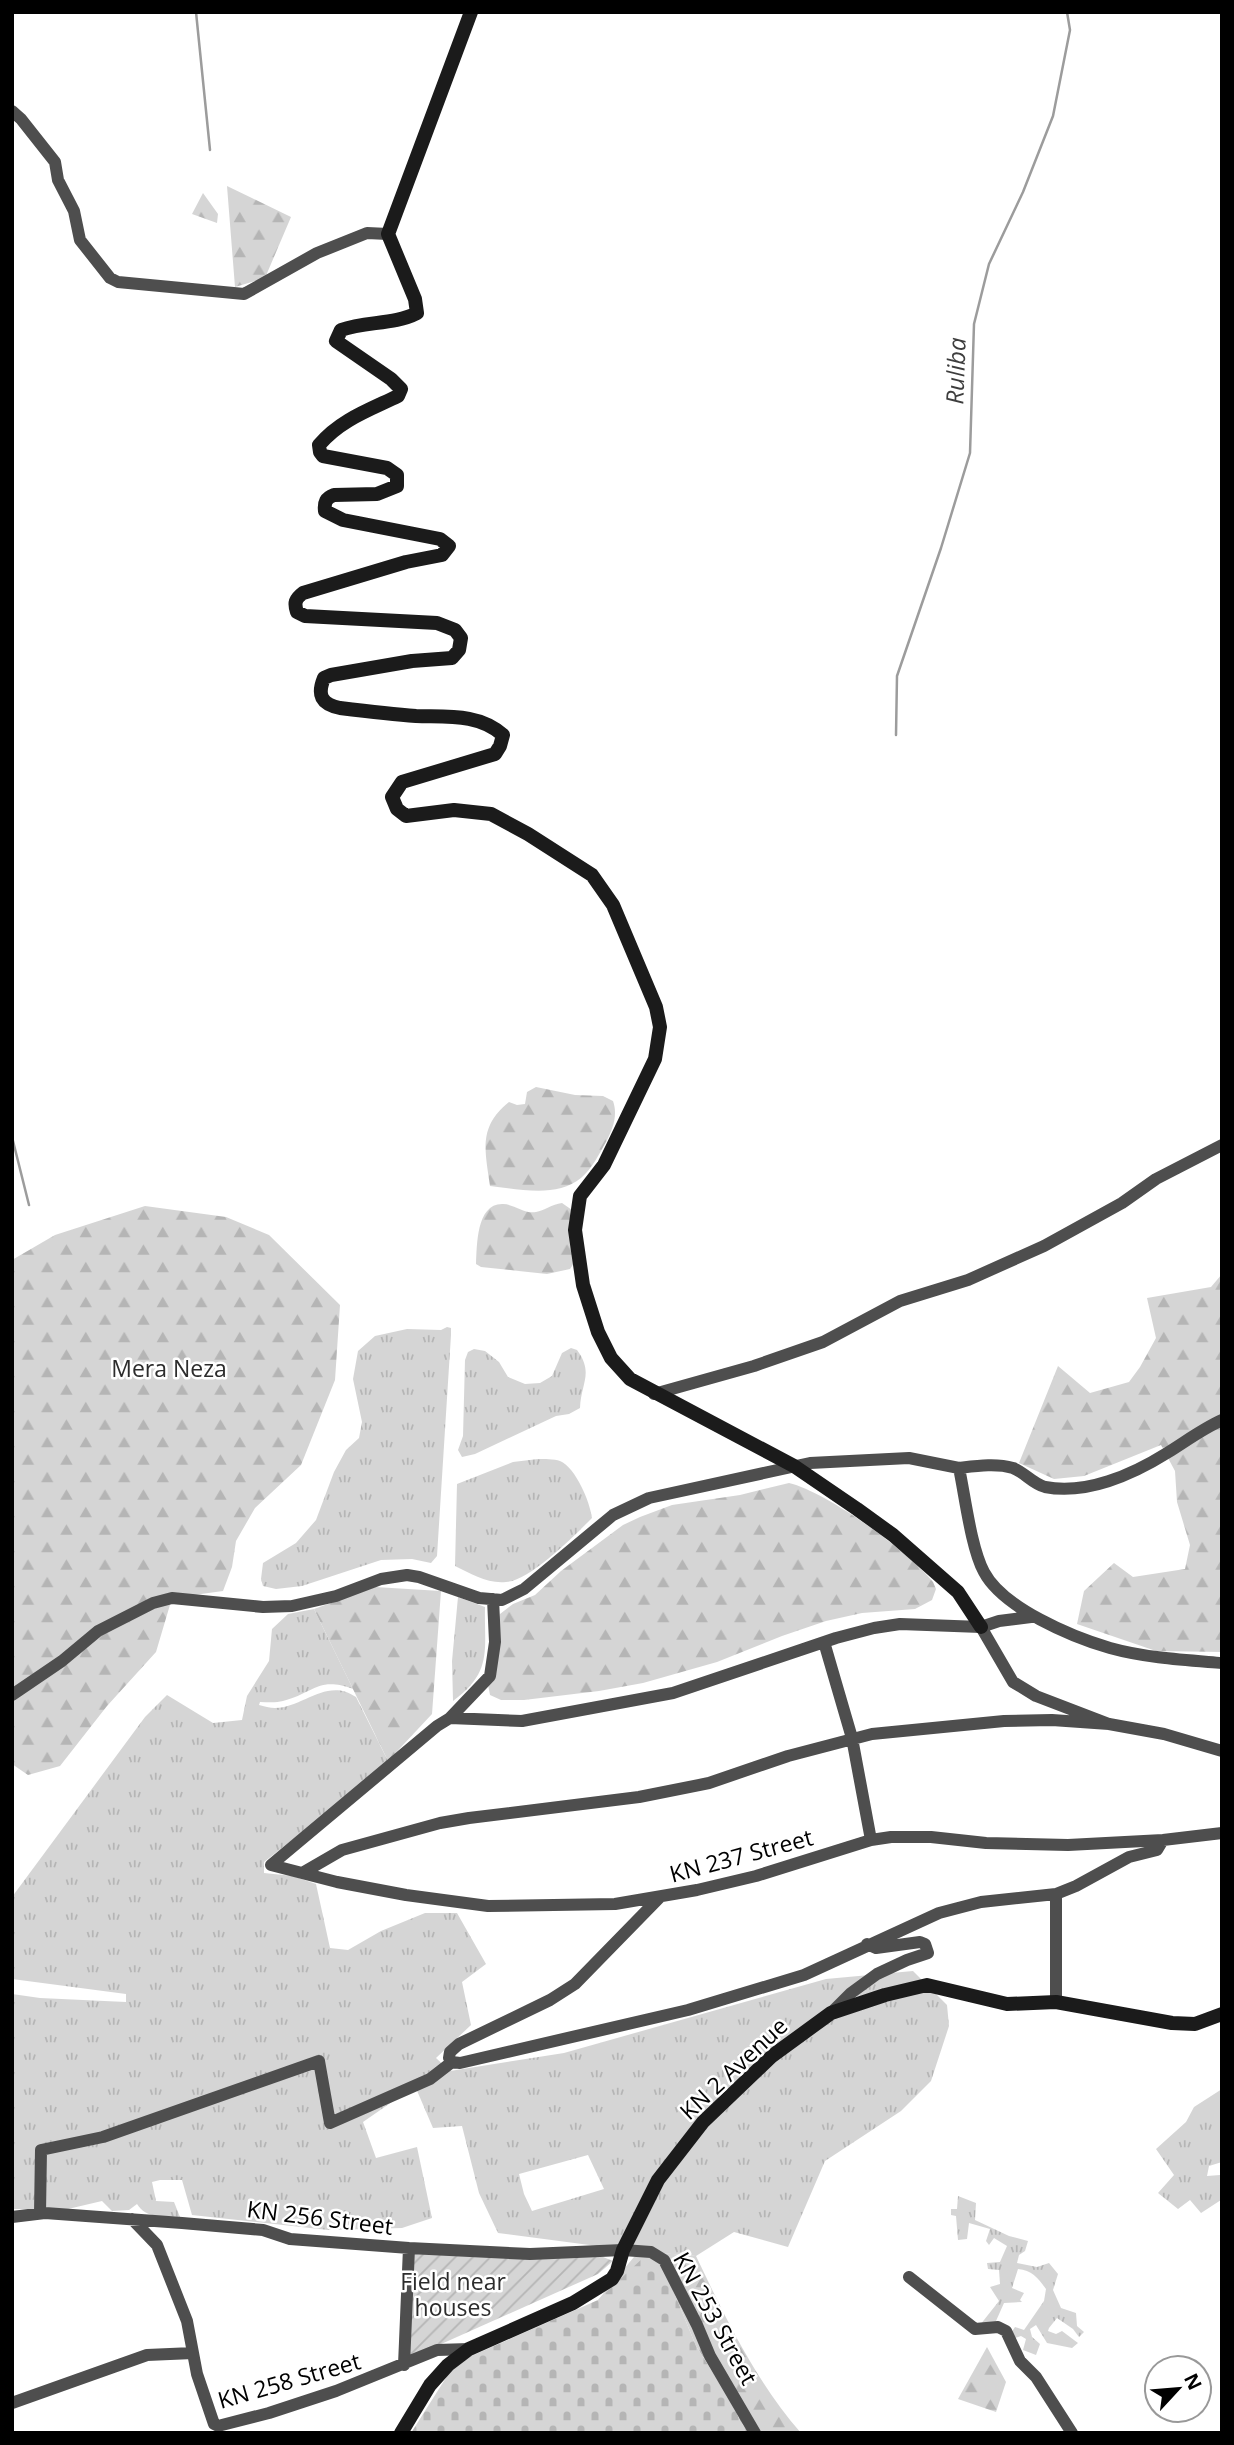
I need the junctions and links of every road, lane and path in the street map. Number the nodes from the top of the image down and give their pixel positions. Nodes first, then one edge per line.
1 (471, 12) edge
2 (12, 111) edge
3 (388, 234) junction
4 (1222, 1144) edge
5 (654, 1394) junction
6 (1222, 1420) edge
7 (794, 1466) junction
8 (959, 1468) junction
9 (493, 1599) junction
10 (1031, 1617) junction
11 (981, 1627) junction
12 (824, 1642) junction
13 (1222, 1664) edge
14 (12, 1695) edge
15 (450, 1718) junction
16 (1109, 1724) junction
17 (852, 1738) junction
18 (1222, 1751) edge
19 (1222, 1833) edge
20 (871, 1840) junction
21 (1163, 1840) junction
22 (304, 1872) junction
23 (1056, 1894) junction
24 (659, 1898) junction
25 (867, 1944) junction
26 (1056, 2002) junction
27 (831, 2013) junction
28 (1222, 2014) edge
29 (452, 2062) junction
30 (40, 2213) junction
31 (12, 2217) edge
32 (132, 2219) junction
33 (409, 2248) junction
34 (623, 2250) junction
35 (909, 2277) dead end
36 (469, 2348) junction
37 (193, 2353) junction
38 (404, 2365) junction
39 (12, 2403) edge
40 (401, 2433) edge
41 (755, 2433) edge
42 (1072, 2433) edge

1 - 3 street
2 - 3 street
3 - 5 street
4 - 5 street
5 - 7 street
6 - 8 street
7 - 8 street
7 - 9 street
7 - 11 street
8 - 10 street
9 - 14 street
9 - 15 street
10 - 11 street
10 - 13 street
11 - 12 street
11 - 16 street
12 - 15 street
12 - 17 street
15 - 22 street, KN 237 Street
16 - 17 street
16 - 18 street
17 - 20 street
17 - 22 street
19 - 21 street, KN 237 Street
20 - 21 street, KN 237 Street
20 - 24 street, KN 237 Street
21 - 23 street
22 - 24 street, KN 237 Street
23 - 25 street
23 - 26 street
24 - 29 street
25 - 27 street
25 - 29 street
26 - 27 street, KN 2 Avenue
26 - 28 street, KN 2 Avenue
27 - 34 street, KN 2 Avenue
29 - 30 street
30 - 31 street, KN 256 Street
30 - 32 street, KN 256 Street
32 - 33 street, KN 256 Street
32 - 37 street, KN 258 Street
33 - 34 street, KN 256 Street
33 - 38 street
34 - 36 street, KN 2 Avenue
34 - 41 street, KN 253 Street
35 - 42 street
36 - 38 street, KN 258 Street
36 - 40 street, KN 2 Avenue
37 - 38 street, KN 258 Street
37 - 39 street

